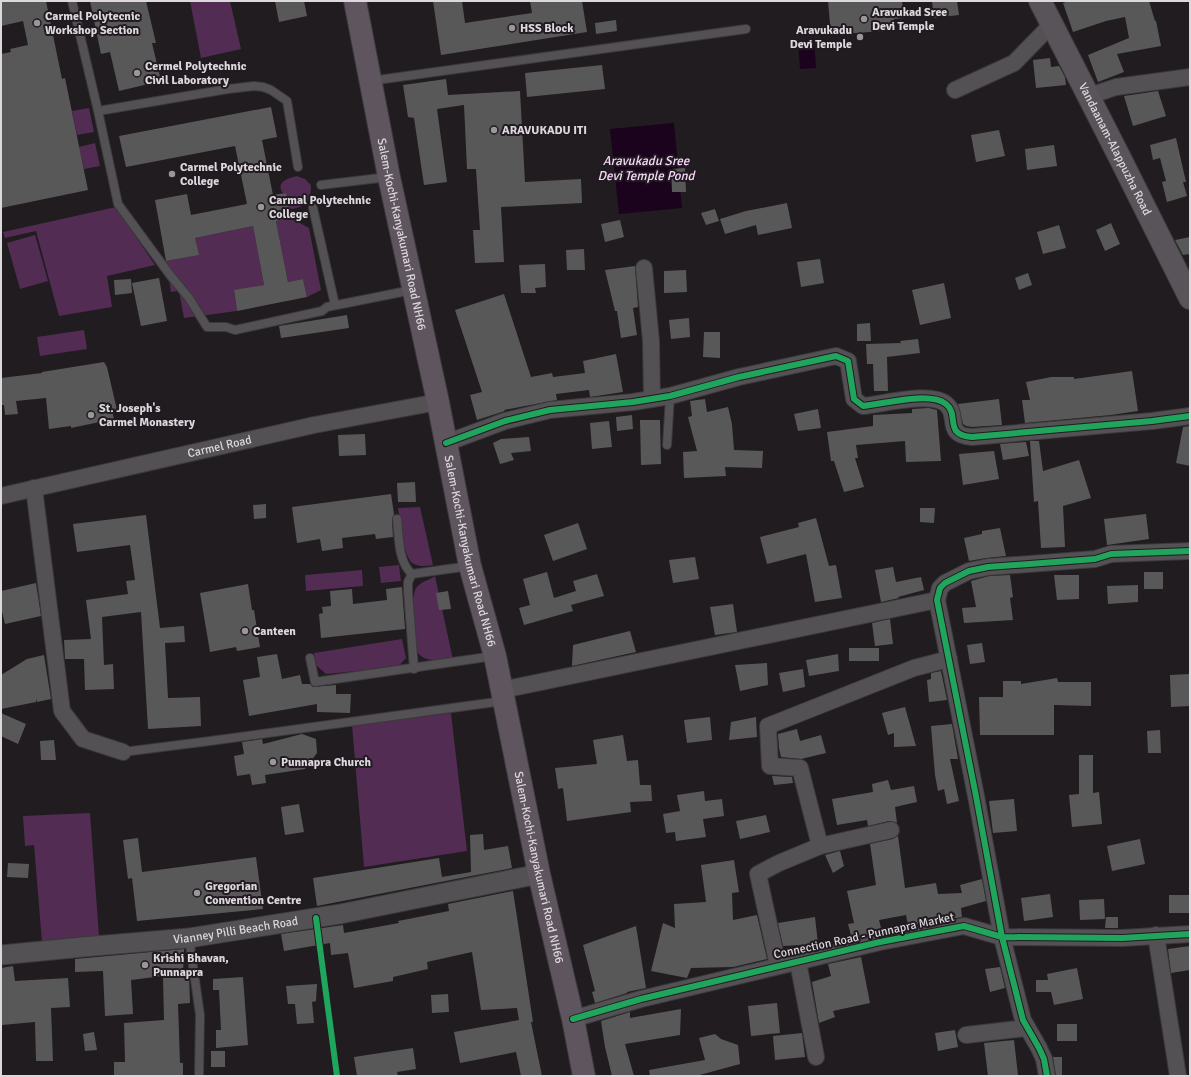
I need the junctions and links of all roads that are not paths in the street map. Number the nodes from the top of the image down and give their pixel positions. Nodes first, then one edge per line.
1 (72, 1) edge
2 (355, 1) edge
3 (1040, 1) edge
4 (1052, 24) junction
5 (746, 29) dead end
6 (1190, 77) edge
7 (370, 82) junction
8 (955, 90) dead end
9 (1089, 96) junction
10 (98, 111) junction
11 (298, 167) dead end
12 (389, 177) junction
13 (321, 185) dead end
14 (313, 208) dead end
15 (644, 268) dead end
16 (414, 290) junction
17 (1190, 298) edge
18 (331, 306) junction
19 (670, 396) junction
20 (652, 399) junction
21 (438, 402) junction
22 (1190, 416) edge
23 (446, 443) junction
24 (667, 445) dead end
25 (34, 488) junction
26 (1, 496) edge
27 (397, 519) dead end
28 (1190, 551) edge
29 (470, 566) junction
30 (412, 574) junction
31 (936, 600) junction
32 (495, 656) junction
33 (310, 658) dead end
34 (949, 659) junction
35 (414, 669) junction
36 (503, 696) junction
37 (123, 752) joint
38 (891, 830) dead end
39 (820, 846) junction
40 (539, 874) junction
41 (1190, 934) edge
42 (1156, 935) junction
43 (1002, 937) junction
44 (189, 938) junction
45 (1, 955) edge
46 (798, 962) junction
47 (778, 966) junction
48 (573, 1019) junction
49 (1026, 1028) junction
50 (966, 1035) dead end
51 (816, 1057) dead end
52 (199, 1076) edge
53 (584, 1076) edge
54 (1047, 1076) edge
55 (1178, 1076) edge

1 - 10 lane
2 - 7 highway, Salem-Kochi-Kanyakumari Road NH66
3 - 4 main road, Vandaanam-Alappuzha Road
4 - 8 street
4 - 9 main road, Vandaanam-Alappuzha Road
5 - 7 lane
6 - 9 street
7 - 12 highway, Salem-Kochi-Kanyakumari Road NH66
9 - 17 main road, Vandaanam-Alappuzha Road
10 - 11 lane
10 - 18 lane
12 - 13 lane
12 - 16 highway, Salem-Kochi-Kanyakumari Road NH66
14 - 18 lane
15 - 20 street
16 - 18 lane
16 - 21 highway, Salem-Kochi-Kanyakumari Road NH66
19 - 20 street
19 - 22 street
19 - 24 lane
20 - 23 street
21 - 23 highway, Salem-Kochi-Kanyakumari Road NH66
21 - 25 street, Carmel Road
23 - 29 highway, Salem-Kochi-Kanyakumari Road NH66
25 - 26 street, Carmel Road
25 - 37 street
27 - 30 lane
28 - 31 street
29 - 30 lane
29 - 32 highway, Salem-Kochi-Kanyakumari Road NH66
30 - 35 lane
31 - 34 street
31 - 36 street
32 - 35 lane
32 - 36 highway, Salem-Kochi-Kanyakumari Road NH66
33 - 35 lane
34 - 39 street
34 - 43 street
36 - 37 lane
36 - 40 highway, Salem-Kochi-Kanyakumari Road NH66
38 - 39 street
39 - 47 street
40 - 44 street, Vianney Pilli Beach Road
40 - 48 highway, Salem-Kochi-Kanyakumari Road NH66
41 - 42 street, Connection Road - Punnapra Market
42 - 43 street, Connection Road - Punnapra Market
42 - 55 street
43 - 46 street, Connection Road - Punnapra Market
43 - 49 street
44 - 45 street, Vianney Pilli Beach Road
44 - 52 lane
46 - 47 street, Connection Road - Punnapra Market
46 - 51 street
47 - 48 street, Connection Road - Punnapra Market
48 - 53 highway, Salem-Kochi-Kanyakumari Road NH66
49 - 50 street
49 - 54 street

